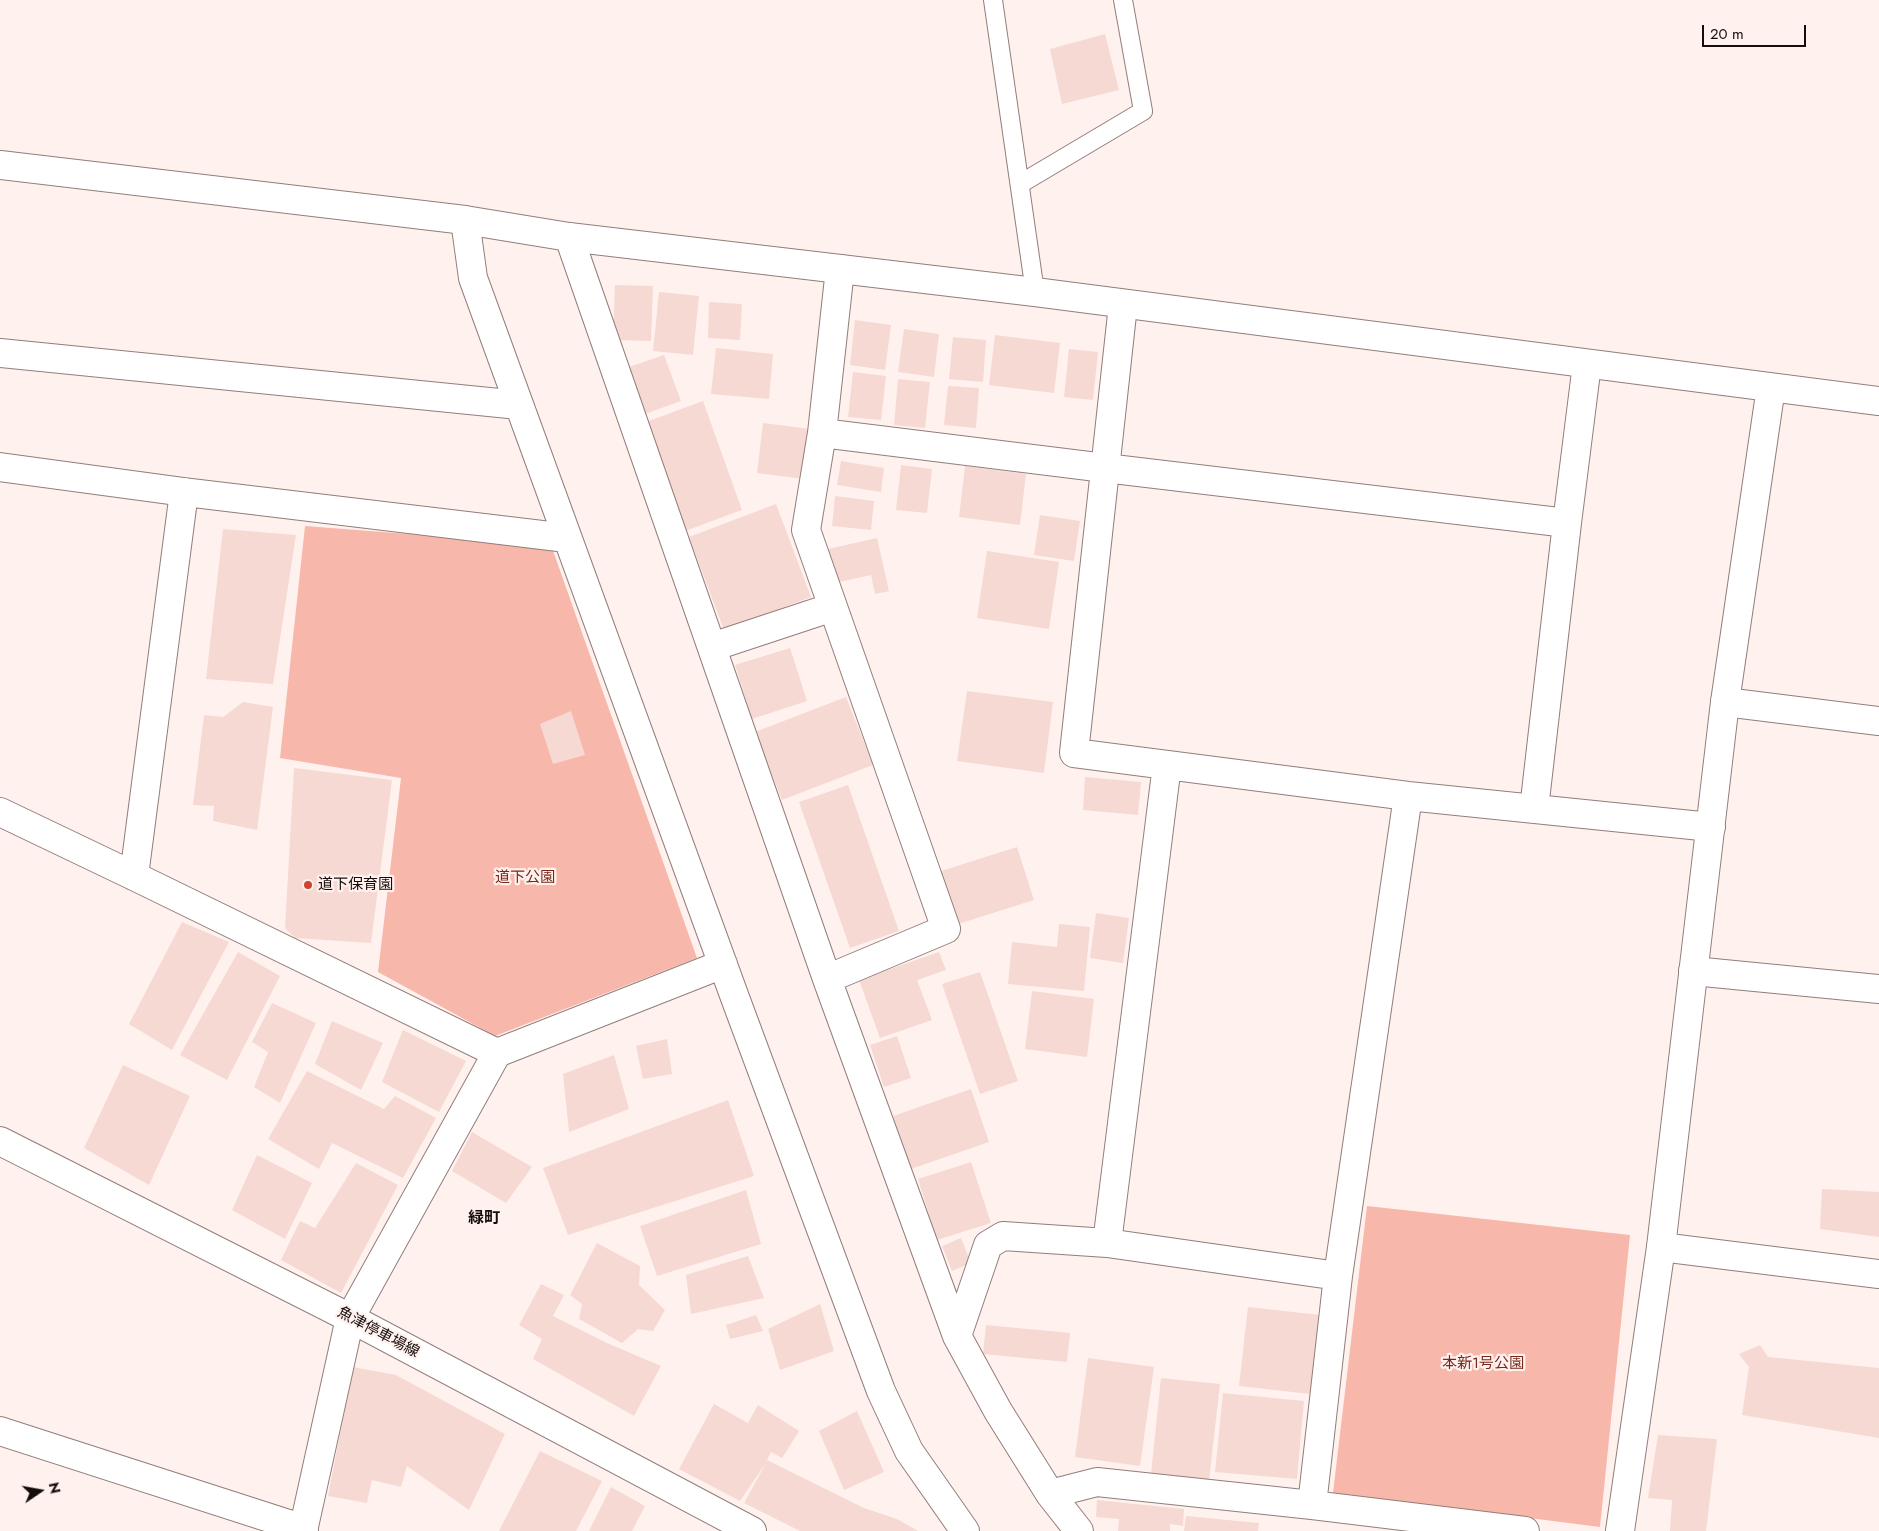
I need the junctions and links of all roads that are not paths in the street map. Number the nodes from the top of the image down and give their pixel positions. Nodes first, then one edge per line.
1 (993, 0) edge
2 (1123, 0) edge
3 (0, 165) edge
4 (1020, 184) junction
5 (465, 220) junction
6 (569, 237) junction
7 (840, 269) junction
8 (1035, 292) junction
9 (1123, 305) junction
10 (0, 353) edge
11 (1587, 364) junction
12 (1771, 387) junction
13 (1879, 401) edge
14 (518, 405) junction
15 (822, 433) junction
16 (0, 467) edge
17 (1105, 468) junction
18 (184, 492) junction
19 (1567, 523) junction
20 (567, 538) junction
21 (833, 607) junction
22 (712, 647) junction
23 (1725, 702) junction
24 (1879, 721) edge
25 (1167, 765) junction
26 (1408, 796) junction
27 (1534, 809) junction
28 (0, 812) edge
29 (1711, 827) junction
30 (134, 876) junction
31 (723, 964) junction
32 (1693, 972) junction
33 (827, 979) junction
34 (1879, 989) edge
35 (497, 1053) junction
36 (0, 1141) edge
37 (1107, 1243) junction
38 (1661, 1247) junction
39 (1879, 1274) edge
40 (1338, 1276) junction
41 (350, 1318) junction
42 (957, 1336) junction
43 (0, 1431) edge
44 (1050, 1494) junction
45 (1312, 1505) junction
46 (303, 1530) edge
47 (752, 1531) edge
48 (965, 1531) edge
49 (1079, 1531) edge
50 (1525, 1531) edge
51 (1620, 1531) edge

1 - 4 lane
2 - 4 lane
3 - 5 street
4 - 8 lane
5 - 6 street
5 - 14 street
6 - 7 street
6 - 22 street
7 - 8 street
7 - 15 street
8 - 9 street
9 - 11 street
9 - 17 street
10 - 14 street
11 - 12 street
11 - 19 street
12 - 13 street
12 - 23 street
14 - 20 street
15 - 17 street
15 - 21 street
16 - 18 street
17 - 19 street
17 - 25 street
18 - 20 street
18 - 30 street
19 - 27 street
20 - 31 street
21 - 22 street
21 - 33 street
22 - 33 street
23 - 24 street
23 - 29 street
25 - 26 street
25 - 37 street
26 - 27 street
26 - 40 street
27 - 29 street
28 - 30 street
29 - 32 street
30 - 35 street
31 - 35 street
31 - 48 street
32 - 34 street
32 - 38 street
33 - 42 street
35 - 41 street
36 - 41 street, 魚津停車場線
37 - 40 street
37 - 42 street
38 - 39 street
38 - 51 street
40 - 45 street
41 - 46 street
41 - 47 street, 魚津停車場線
42 - 44 street
43 - 46 street
44 - 45 street
44 - 49 street
45 - 50 street

